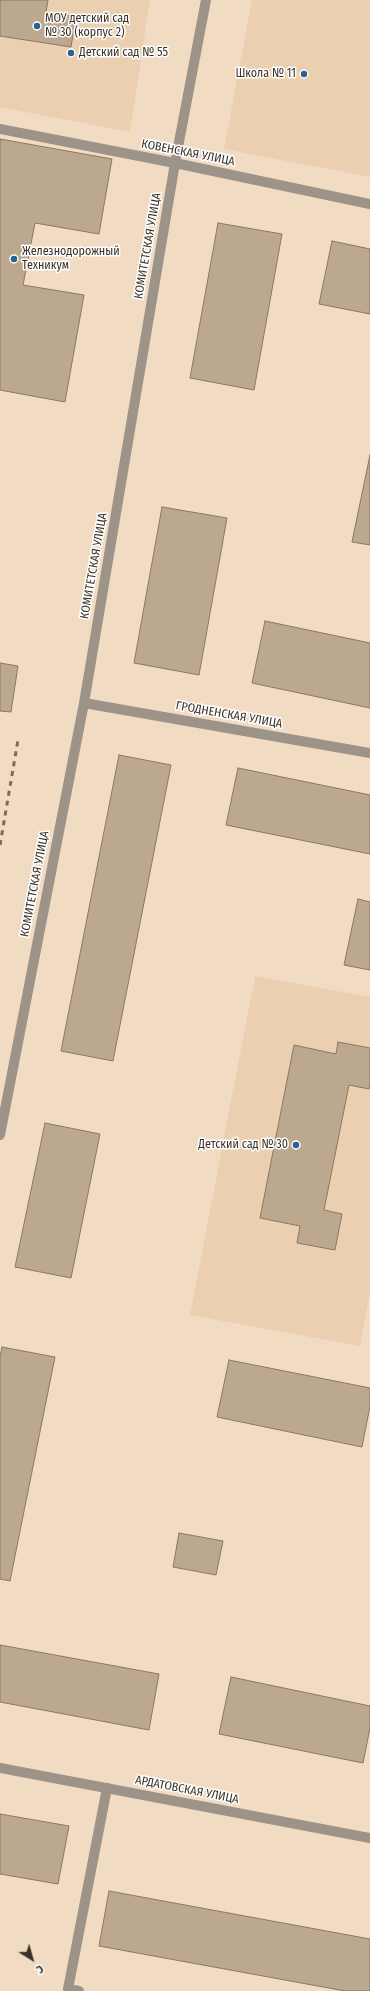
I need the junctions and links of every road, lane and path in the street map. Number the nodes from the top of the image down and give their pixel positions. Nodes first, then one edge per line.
1 (206, 0) edge
2 (0, 129) edge
3 (175, 163) junction
4 (370, 204) edge
5 (84, 702) junction
6 (370, 752) edge
7 (0, 1135) edge
8 (0, 1768) edge
9 (107, 1788) junction
10 (370, 1838) edge
11 (79, 1991) edge

1 - 3 street, КОМИТЕТСКАЯ УЛИЦА
2 - 3 street, КОВЕНСКАЯ УЛИЦА
3 - 4 street, КОВЕНСКАЯ УЛИЦА
3 - 5 street, КОМИТЕТСКАЯ УЛИЦА
5 - 6 street, ГРОДНЕНСКАЯ УЛИЦА
5 - 7 street, КОМИТЕТСКАЯ УЛИЦА
8 - 9 street, АРДАТОВСКАЯ УЛИЦА
9 - 10 street, АРДАТОВСКАЯ УЛИЦА
9 - 11 street

